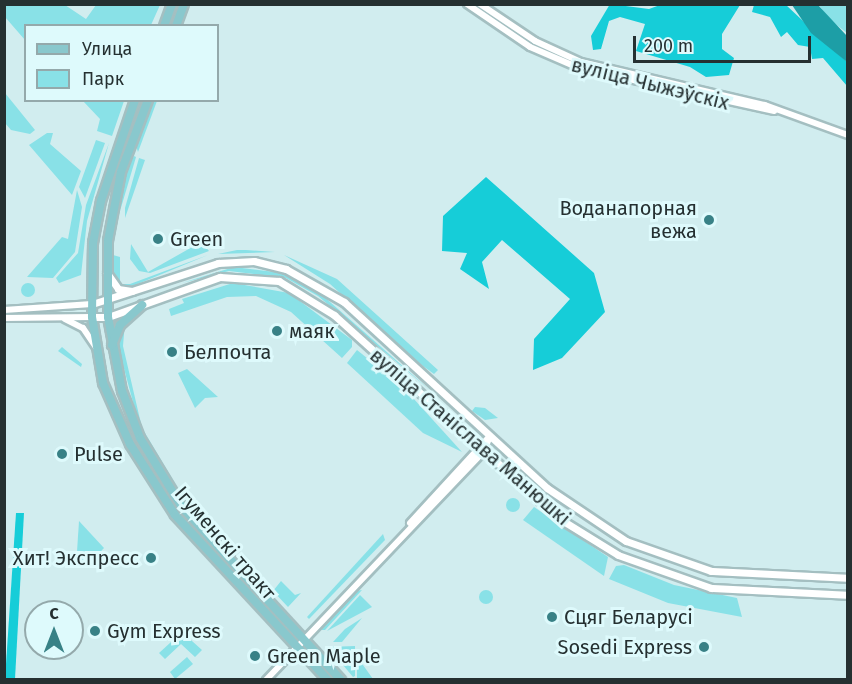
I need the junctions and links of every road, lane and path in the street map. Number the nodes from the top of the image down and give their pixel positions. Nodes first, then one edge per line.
1 (172, 4) edge
2 (184, 4) edge
3 (467, 4) edge
4 (480, 4) edge
5 (165, 24) edge
6 (177, 24) edge
7 (134, 102) edge
8 (147, 102) edge
9 (776, 111) junction
10 (848, 135) edge
11 (107, 273) junction
12 (135, 291) junction
13 (107, 302) junction
14 (92, 304) junction
15 (142, 305) junction
16 (4, 310) edge
17 (58, 317) junction
18 (92, 317) junction
19 (108, 317) junction
20 (4, 318) edge
21 (96, 347) junction
22 (111, 350) junction
23 (490, 436) junction
24 (478, 445) junction
25 (484, 451) junction
26 (406, 529) junction
27 (848, 578) edge
28 (848, 595) edge
29 (305, 641) junction
30 (298, 648) junction
31 (266, 680) edge
32 (328, 680) edge
33 (341, 680) edge

1 - 5 main road
2 - 6 main road
3 - 9 street, вуліца Чыжэўскіх
4 - 9 street, вуліца Чыжэўскіх
7 - 14 main road, Ігуменскі тракт
8 - 11 main road, Ігуменскі тракт
9 - 10 street, вуліца Чыжэўскіх
11 - 12 main road
11 - 13 main road, Ігуменскі тракт
12 - 13 main road, вуліца Станіслава Манюшкі
12 - 23 main road, вуліца Станіслава Манюшкі
13 - 14 main road, вуліца Станіслава Манюшкі
13 - 19 main road, Ігуменскі тракт
14 - 16 street
14 - 18 main road, Ігуменскі тракт
15 - 19 main road, вуліца Станіслава Манюшкі
15 - 22 main road
15 - 24 main road, вуліца Станіслава Манюшкі
17 - 18 street
17 - 20 street
17 - 21 street
18 - 19 main road, вуліца Станіслава Манюшкі
18 - 21 main road, Ігуменскі тракт
19 - 22 main road, Ігуменскі тракт
21 - 30 main road, Ігуменскі тракт
22 - 29 main road, Ігуменскі тракт
23 - 24 street
23 - 25 street
23 - 27 main road, вуліца Станіслава Манюшкі
24 - 25 main road, вуліца Станіслава Манюшкі
24 - 26 street
25 - 26 street
25 - 28 main road, вуліца Станіслава Манюшкі
26 - 29 street
29 - 30 street
29 - 33 main road, Ігуменскі тракт
30 - 31 street
30 - 32 main road, Ігуменскі тракт

